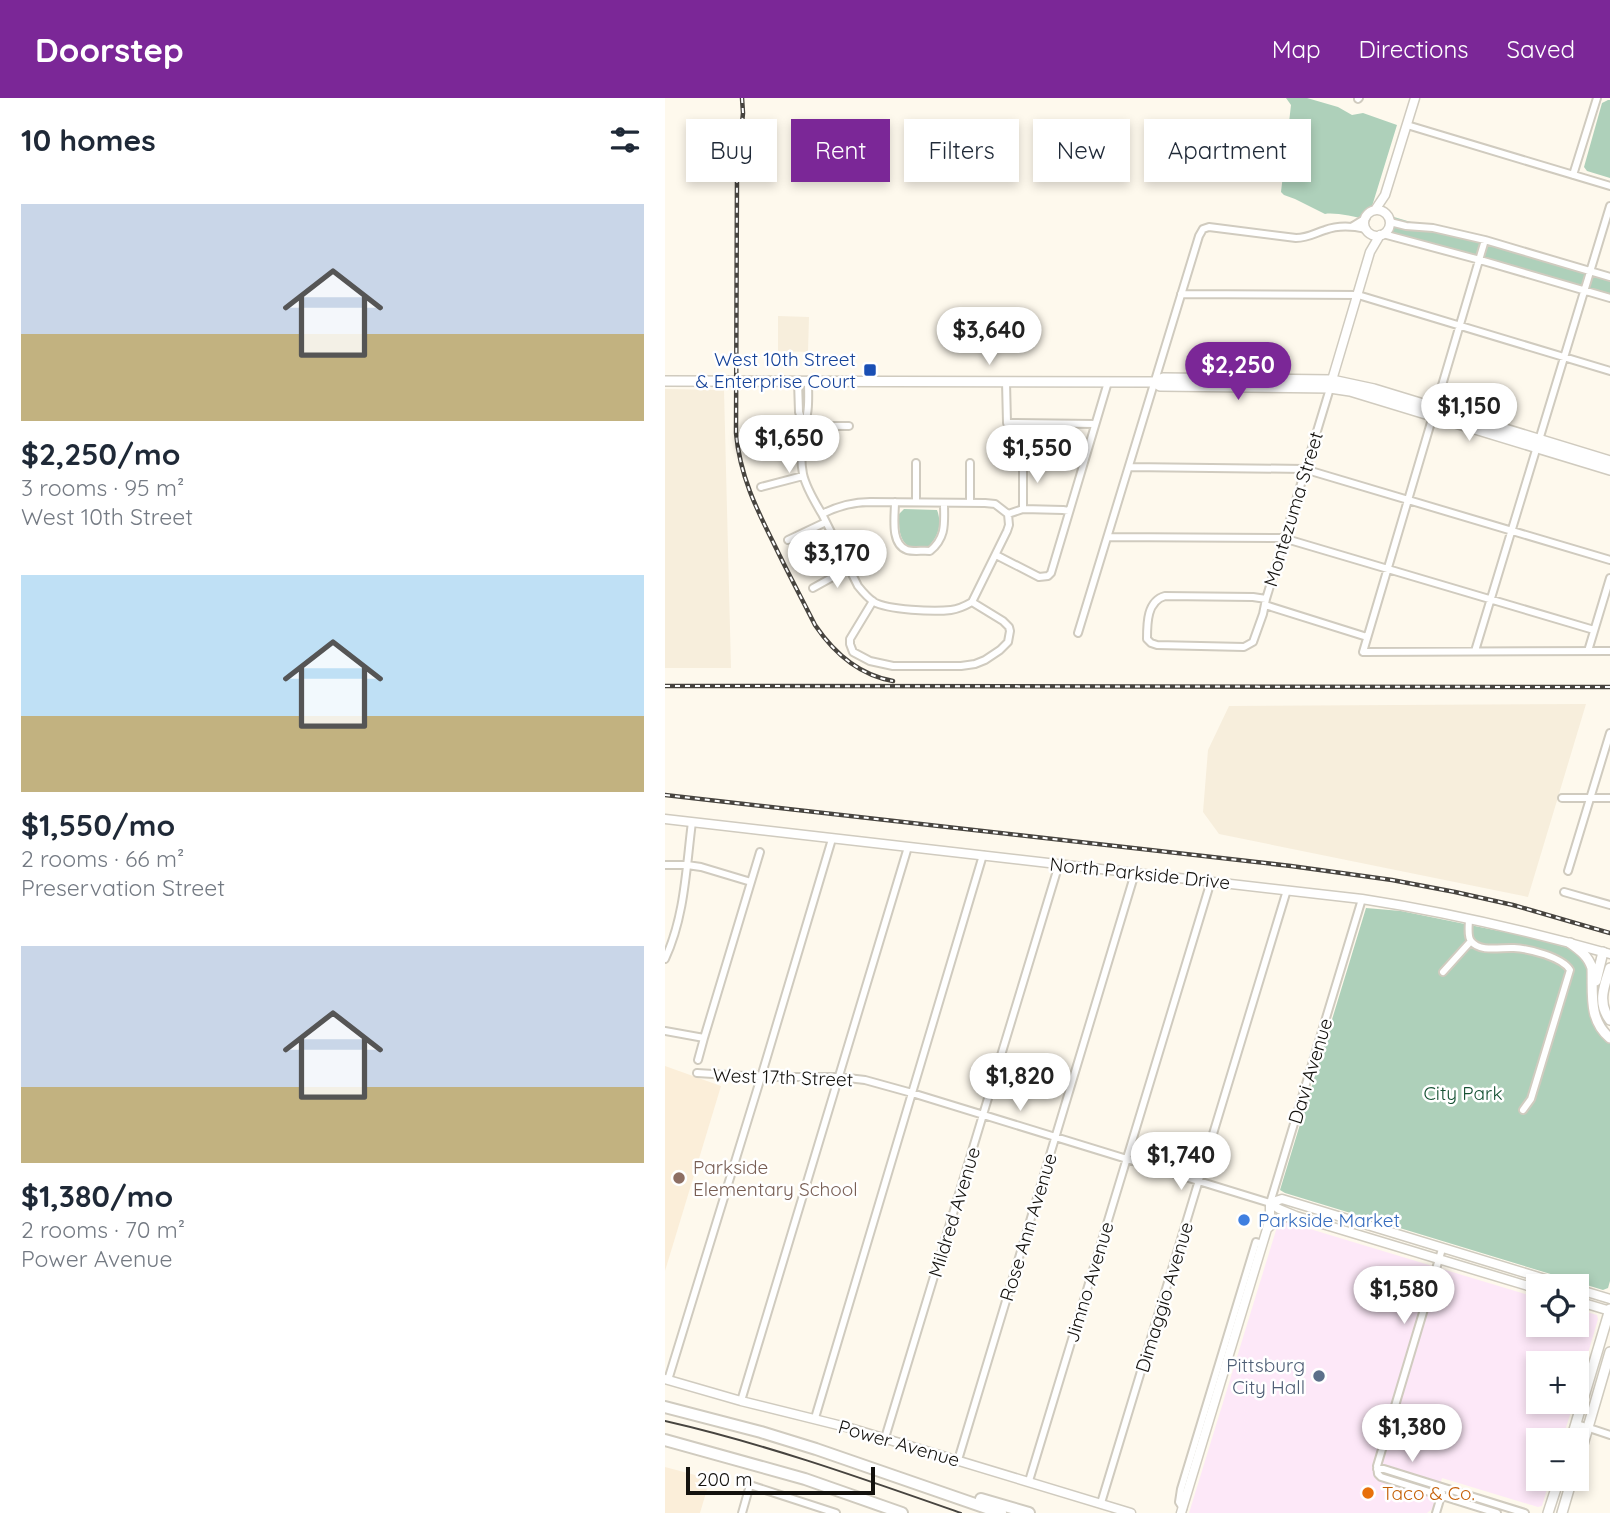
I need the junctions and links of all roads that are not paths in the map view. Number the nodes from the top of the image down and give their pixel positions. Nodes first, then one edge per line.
1 (1415, 98) edge
2 (1597, 98) edge
3 (1407, 124) junction
4 (1573, 175) junction
5 (1610, 186) edge
6 (1384, 195) junction
7 (1610, 206) edge
8 (1375, 210) junction
9 (1385, 213) junction
10 (1366, 218) junction
11 (1390, 222) junction
12 (1353, 226) junction
13 (1367, 230) junction
14 (1381, 235) junction
15 (1485, 240) junction
16 (1370, 252) junction
17 (1480, 260) junction
18 (1591, 271) junction
19 (1610, 277) edge
20 (1585, 291) junction
21 (1181, 294) junction
22 (1358, 295) junction
23 (1610, 298) edge
24 (1461, 325) junction
25 (1565, 357) junction
26 (1610, 371) edge
27 (665, 380) edge
28 (803, 381) junction
29 (1006, 382) junction
30 (1108, 382) junction
31 (1154, 382) junction
32 (1331, 384) junction
33 (1434, 412) junction
34 (1095, 424) junction
35 (750, 425) dead end
36 (804, 425) junction
37 (849, 426) dead end
38 (1537, 442) junction
39 (1023, 461) dead end
40 (1610, 461) edge
41 (916, 463) dead end
42 (970, 463) dead end
43 (1129, 467) junction
44 (1304, 469) junction
45 (1610, 470) edge
46 (803, 476) junction
47 (761, 487) dead end
48 (1408, 500) junction
49 (895, 502) junction
50 (916, 502) junction
51 (944, 503) junction
52 (970, 503) junction
53 (1023, 509) junction
54 (1069, 511) junction
55 (822, 514) junction
56 (1008, 514) junction
57 (826, 522) junction
58 (1511, 531) junction
59 (1108, 537) junction
60 (1283, 538) junction
61 (788, 540) dead end
62 (996, 555) junction
63 (1610, 560) edge
64 (849, 568) junction
65 (1388, 568) junction
66 (1610, 578) edge
67 (813, 589) dead end
68 (1490, 599) junction
69 (873, 601) junction
70 (972, 602) junction
71 (1265, 602) junction
72 (1594, 630) junction
73 (1078, 633) dead end
74 (1367, 637) junction
75 (1475, 651) junction
76 (1588, 651) junction
77 (1610, 651) edge
78 (1610, 733) edge
79 (1562, 798) dead end
80 (1610, 798) edge
81 (1591, 799) junction
82 (665, 819) edge
83 (692, 822) junction
84 (832, 839) junction
85 (908, 847) junction
86 (760, 852) dead end
87 (983, 855) junction
88 (1059, 864) junction
89 (665, 865) edge
90 (687, 865) junction
91 (1568, 870) dead end
92 (1135, 873) junction
93 (1211, 881) junction
94 (751, 882) junction
95 (1287, 890) junction
96 (1564, 892) dead end
97 (1361, 899) junction
98 (1610, 905) edge
99 (1469, 919) junction
100 (665, 928) edge
101 (675, 931) junction
102 (1471, 942) junction
103 (1570, 943) junction
104 (1607, 953) edge
105 (665, 958) edge
106 (1610, 968) edge
107 (1443, 972) dead end
108 (1593, 991) junction
109 (1610, 1020) edge
110 (665, 1031) edge
111 (704, 1038) junction
112 (1610, 1038) edge
113 (698, 1060) dead end
114 (697, 1073) dead end
115 (761, 1077) junction
116 (839, 1077) junction
117 (912, 1093) junction
118 (1523, 1110) dead end
119 (983, 1115) junction
120 (1055, 1138) junction
121 (1127, 1160) junction
122 (1199, 1181) junction
123 (1270, 1203) junction
124 (1296, 1216) junction
125 (1267, 1229) junction
126 (1442, 1249) junction
127 (1439, 1259) junction
128 (1527, 1274) edge
129 (1526, 1285) edge
130 (1589, 1292) edge
131 (1610, 1298) edge
132 (1589, 1304) edge
133 (1610, 1310) edge
134 (1610, 1352) edge
135 (666, 1380) edge
136 (741, 1401) junction
137 (665, 1407) edge
138 (815, 1418) junction
139 (1577, 1424) junction
140 (1576, 1428) edge
141 (1588, 1428) joint
142 (1589, 1428) edge
143 (1610, 1435) edge
144 (885, 1438) junction
145 (665, 1440) edge
146 (958, 1460) junction
147 (859, 1463) junction
148 (1377, 1469) junction
149 (1029, 1481) junction
150 (1443, 1488) junction
151 (1555, 1491) edge
152 (1569, 1491) edge
153 (1441, 1496) junction
154 (1101, 1503) junction
155 (817, 1509) edge
156 (1182, 1510) edge
157 (742, 1513) edge
158 (836, 1513) edge
159 (902, 1513) edge
160 (1001, 1513) edge
161 (1029, 1513) edge
162 (1131, 1513) edge
163 (1436, 1513) edge
164 (1497, 1513) edge
165 (1525, 1513) edge
166 (1548, 1513) edge
167 (1562, 1513) edge

1 - 3 street
2 - 4 street
3 - 4 street
3 - 6 street
4 - 5 street
6 - 8 street
6 - 9 street
7 - 18 street
8 - 9 street
8 - 10 street
9 - 11 street
10 - 12 street
10 - 13 street
11 - 14 street
11 - 15 street
12 - 13 street
12 - 21 street
13 - 14 street
13 - 16 street, Montezuma Street
14 - 16 street, Montezuma Street
14 - 17 street
15 - 17 street
15 - 18 street
16 - 22 street, Montezuma Street
17 - 20 street
17 - 24 street
18 - 19 street
18 - 20 street
20 - 23 street
20 - 25 street
21 - 22 street
21 - 31 street
22 - 24 street
22 - 32 street, Montezuma Street
24 - 25 street
24 - 33 street
25 - 26 street
25 - 38 street
27 - 28 main road
28 - 29 main road
28 - 36 street
29 - 30 main road
29 - 34 street
30 - 31 main road
30 - 34 street
31 - 32 main road
31 - 43 street
32 - 33 main road
32 - 44 street, Montezuma Street
33 - 38 main road
33 - 48 street
34 - 54 street
35 - 36 street
36 - 37 street
36 - 46 street
38 - 40 main road
38 - 45 main road
38 - 58 street
39 - 53 street
41 - 50 street
42 - 52 street
43 - 44 street
43 - 59 street
44 - 48 street
44 - 60 street, Montezuma Street
46 - 47 street
46 - 55 street
48 - 58 street
48 - 65 street
49 - 50 street
49 - 51 street
49 - 55 street
50 - 51 street
51 - 52 street
52 - 56 street
53 - 54 street
53 - 56 street
54 - 62 street
55 - 57 street
56 - 62 street
57 - 61 street
57 - 64 street
58 - 63 street
58 - 68 street
59 - 60 street
59 - 73 street
60 - 65 street
60 - 71 street, Montezuma Street
62 - 70 street
64 - 67 street
64 - 69 street
65 - 68 street
65 - 74 street
66 - 72 street
68 - 72 street
68 - 75 street
69 - 70 street
69 - 70 street
71 - 71 street, Montezuma Street
71 - 74 street
72 - 76 street
74 - 75 street
75 - 76 street
76 - 77 street
78 - 81 street
79 - 81 street
80 - 81 street
81 - 91 street
82 - 83 street, North Parkside Drive
83 - 84 street, North Parkside Drive
83 - 90 street
84 - 85 street, North Parkside Drive
84 - 115 street
85 - 87 street, North Parkside Drive
85 - 116 street
86 - 94 street, West 17th Street
87 - 88 street, North Parkside Drive
87 - 117 street
88 - 92 street, North Parkside Drive
88 - 119 street, Mildred Avenue
89 - 90 street
90 - 94 street
90 - 101 street
92 - 93 street, North Parkside Drive
92 - 120 street, Rose Ann Avenue
93 - 95 street, North Parkside Drive
93 - 121 street, Jimno Avenue
94 - 111 street, West 17th Street
95 - 97 street, North Parkside Drive
95 - 122 street, Dimaggio Avenue
96 - 98 street
97 - 99 street, North Parkside Drive
97 - 123 street, Davi Avenue
99 - 102 street
99 - 103 street, North Parkside Drive
100 - 101 street
101 - 105 street
102 - 107 street
102 - 118 street
103 - 104 street, North Parkside Drive
103 - 108 main road
104 - 108 main road
106 - 109 main road
108 - 112 main road
110 - 111 street
111 - 113 street, West 17th Street
114 - 115 street, West 17th Street
115 - 116 street, West 17th Street
115 - 135 street
116 - 117 street, West 17th Street
116 - 136 street
117 - 119 street, West 17th Street
117 - 138 street
119 - 120 street, West 17th Street
119 - 144 street, Mildred Avenue
120 - 121 street, West 17th Street
120 - 146 street, Rose Ann Avenue
121 - 122 street, West 17th Street
121 - 149 street, Jimno Avenue
122 - 123 street, West 17th Street
122 - 154 street, Dimaggio Avenue
123 - 124 street
123 - 125 street, Davi Avenue
123 - 126 street
124 - 125 street
124 - 127 street
125 - 156 street, Davi Avenue
126 - 127 street
126 - 128 street
127 - 129 street
127 - 148 street
130 - 131 street
132 - 133 street
133 - 139 main road
134 - 141 main road
135 - 136 street, Power Avenue
136 - 138 street, Power Avenue
137 - 147 highway
138 - 144 street, Power Avenue
139 - 140 main road
139 - 141 street
142 - 143 street
144 - 146 street, Power Avenue
145 - 159 highway
146 - 149 street, Power Avenue
147 - 160 highway
147 - 161 highway
148 - 150 street
148 - 153 street
149 - 154 street, Power Avenue
150 - 153 street
150 - 165 street
151 - 166 main road
152 - 167 main road
153 - 163 street
153 - 164 street
154 - 162 street, Power Avenue
155 - 157 street
155 - 158 street

